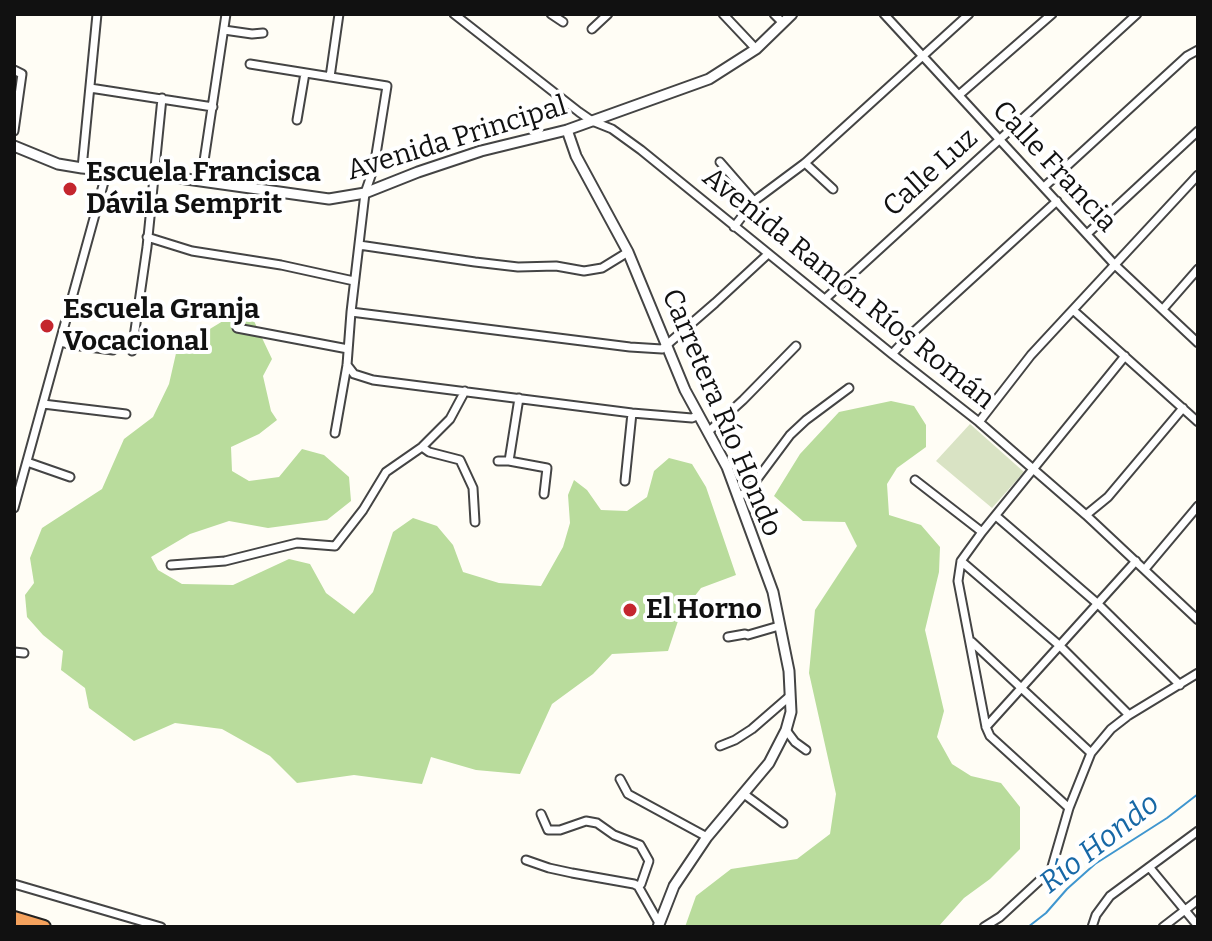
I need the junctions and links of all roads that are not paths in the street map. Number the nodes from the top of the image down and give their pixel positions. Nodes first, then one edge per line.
1 (97, 14) edge
2 (226, 14) edge
3 (339, 14) edge
4 (454, 14) edge
5 (551, 14) edge
6 (608, 14) edge
7 (723, 14) edge
8 (774, 14) edge
9 (792, 14) edge
10 (884, 14) edge
11 (969, 14) edge
12 (1052, 14) edge
13 (1137, 14) edge
14 (465, 17) edge
15 (563, 22) dead end
16 (783, 23) junction
17 (592, 29) dead end
18 (224, 30) junction
19 (263, 33) dead end
20 (756, 49) junction
21 (1198, 50) edge
22 (923, 56) junction
23 (250, 64) dead end
24 (14, 70) edge
25 (305, 73) junction
26 (330, 77) junction
27 (90, 88) junction
28 (959, 95) junction
29 (162, 98) junction
30 (213, 107) junction
31 (297, 120) dead end
32 (592, 121) junction
33 (567, 130) junction
34 (14, 131) edge
35 (1198, 131) edge
36 (1000, 140) junction
37 (14, 146) edge
38 (720, 162) dead end
39 (805, 163) junction
40 (82, 168) junction
41 (107, 171) junction
42 (153, 175) junction
43 (1198, 175) edge
44 (201, 181) junction
45 (1044, 187) junction
46 (833, 189) dead end
47 (365, 193) junction
48 (754, 201) junction
49 (1057, 201) junction
50 (734, 227) junction
51 (1087, 234) junction
52 (147, 237) junction
53 (359, 245) junction
54 (628, 252) junction
55 (768, 254) junction
56 (1115, 265) junction
57 (1198, 269) edge
58 (354, 281) junction
59 (825, 299) junction
60 (1163, 309) junction
61 (1073, 310) junction
62 (351, 312) junction
63 (237, 328) dead end
64 (61, 342) junction
65 (1198, 343) edge
66 (667, 346) junction
67 (796, 346) dead end
68 (348, 349) junction
69 (113, 350) dead end
70 (132, 351) dead end
71 (892, 354) junction
72 (1125, 356) junction
73 (347, 365) junction
74 (849, 388) dead end
75 (465, 391) junction
76 (519, 398) junction
77 (43, 404) junction
78 (1183, 408) junction
79 (632, 413) junction
80 (126, 414) dead end
81 (699, 415) junction
82 (979, 422) junction
83 (1198, 422) edge
84 (708, 432) junction
85 (335, 433) dead end
86 (422, 447) junction
87 (498, 461) dead end
88 (509, 461) junction
89 (27, 462) junction
90 (1034, 469) junction
91 (70, 477) dead end
92 (915, 480) dead end
93 (625, 481) dead end
94 (544, 494) dead end
95 (738, 497) junction
96 (1198, 506) edge
97 (14, 508) edge
98 (1086, 515) junction
99 (996, 516) junction
100 (475, 522) dead end
101 (982, 532) junction
102 (961, 561) junction
103 (1136, 561) junction
104 (171, 565) dead end
105 (1145, 569) junction
106 (1098, 604) junction
107 (1198, 620) edge
108 (779, 626) junction
109 (728, 637) dead end
110 (970, 641) junction
111 (1060, 646) junction
112 (14, 652) edge
113 (24, 653) dead end
114 (1198, 673) edge
115 (1180, 685) junction
116 (1022, 688) junction
117 (790, 696) junction
118 (1129, 715) junction
119 (986, 727) junction
120 (786, 730) junction
121 (720, 746) dead end
122 (806, 750) dead end
123 (1091, 753) junction
124 (620, 779) dead end
125 (744, 794) junction
126 (1069, 808) junction
127 (541, 814) dead end
128 (783, 823) dead end
129 (1198, 831) edge
130 (707, 837) junction
131 (526, 860) dead end
132 (1150, 868) junction
133 (14, 884) edge
134 (638, 886) junction
135 (1198, 900) edge
136 (1184, 910) junction
137 (14, 918) edge
138 (658, 925) edge
139 (1198, 926) edge
140 (44, 927) edge
141 (161, 927) edge
142 (984, 927) edge
143 (1092, 927) edge
144 (1163, 927) edge

1 - 27 street
2 - 18 street
3 - 26 street
4 - 14 street, Avenida Ramón Ríos Román
5 - 15 street
6 - 17 street
7 - 20 street
8 - 16 street
9 - 16 street, Avenida Principal
10 - 22 street, Calle Francia
11 - 22 street
12 - 28 street
13 - 36 street, Calle Luz
14 - 32 street, Avenida Ramón Ríos Román
16 - 20 street, Avenida Principal
18 - 19 street
18 - 30 street
20 - 32 street, Avenida Principal
21 - 45 street
22 - 28 street, Calle Francia
22 - 39 street
23 - 25 street
24 - 34 street
25 - 26 street
25 - 31 street
26 - 47 street
27 - 29 street
27 - 40 street
28 - 36 street, Calle Francia
29 - 30 street
29 - 42 street
30 - 44 street
32 - 33 street, Avenida Principal
32 - 50 street, Avenida Ramón Ríos Román
33 - 47 street, Avenida Principal
33 - 54 street, Carretera Río Hondo
35 - 51 street
36 - 45 street, Calle Francia
36 - 59 street, Calle Luz
37 - 40 street, Avenida Principal
38 - 48 street
39 - 46 street
39 - 48 street
40 - 41 street, Avenida Principal
41 - 42 street, Avenida Principal
41 - 64 street
42 - 44 street, Avenida Principal
42 - 52 street
43 - 56 street
44 - 47 street, Avenida Principal
45 - 49 street, Calle Francia
47 - 53 street
48 - 50 street
49 - 51 street, Calle Francia
49 - 71 street
50 - 55 street, Avenida Ramón Ríos Román
51 - 56 street, Calle Francia
52 - 58 street
52 - 70 street
53 - 54 street
53 - 58 street
54 - 66 street, Carretera Río Hondo
55 - 59 street, Avenida Ramón Ríos Román
55 - 66 street
56 - 60 street, Calle Francia
56 - 61 street
57 - 60 street
58 - 62 street
59 - 71 street, Avenida Ramón Ríos Román
60 - 65 street, Calle Francia
61 - 72 street
61 - 82 street
62 - 66 street
62 - 68 street
63 - 68 street
64 - 69 street
64 - 77 street
66 - 81 street, Carretera Río Hondo
67 - 84 street
68 - 73 street
71 - 82 street, Avenida Ramón Ríos Román
72 - 78 street
72 - 90 street
73 - 75 street
73 - 85 street
74 - 95 street
75 - 76 street
75 - 86 street
76 - 79 street
76 - 88 street
77 - 80 street
77 - 89 street
78 - 83 street
78 - 98 street
79 - 81 street
79 - 93 street
81 - 84 street, Carretera Río Hondo
82 - 90 street, Avenida Ramón Ríos Román
84 - 95 street, Carretera Río Hondo
86 - 100 street
86 - 104 street
87 - 88 street
88 - 94 street
89 - 91 street
89 - 97 street
90 - 98 street, Avenida Ramón Ríos Román
90 - 99 street
92 - 101 street
95 - 108 street, Carretera Río Hondo
96 - 105 street
98 - 103 street, Avenida Ramón Ríos Román
99 - 101 street
99 - 106 street
101 - 102 street
102 - 110 street
102 - 111 street
103 - 105 street, Avenida Ramón Ríos Román
103 - 106 street
105 - 107 street, Avenida Ramón Ríos Román
106 - 111 street
106 - 115 street
108 - 109 street
108 - 117 street, Carretera Río Hondo
110 - 116 street
110 - 119 street
111 - 116 street
111 - 118 street
112 - 113 street
114 - 115 street
115 - 118 street
116 - 119 street
116 - 123 street
117 - 120 street, Carretera Río Hondo
117 - 121 street
118 - 123 street
119 - 126 street
120 - 122 street
120 - 125 street, Carretera Río Hondo
123 - 126 street
124 - 130 street
125 - 128 street
125 - 130 street, Carretera Río Hondo
126 - 142 street
127 - 134 street
129 - 132 street
130 - 138 street, Carretera Río Hondo
131 - 134 street
132 - 136 street
132 - 143 street
133 - 141 street
134 - 138 street
135 - 136 street
136 - 139 street
136 - 144 street
137 - 140 highway

